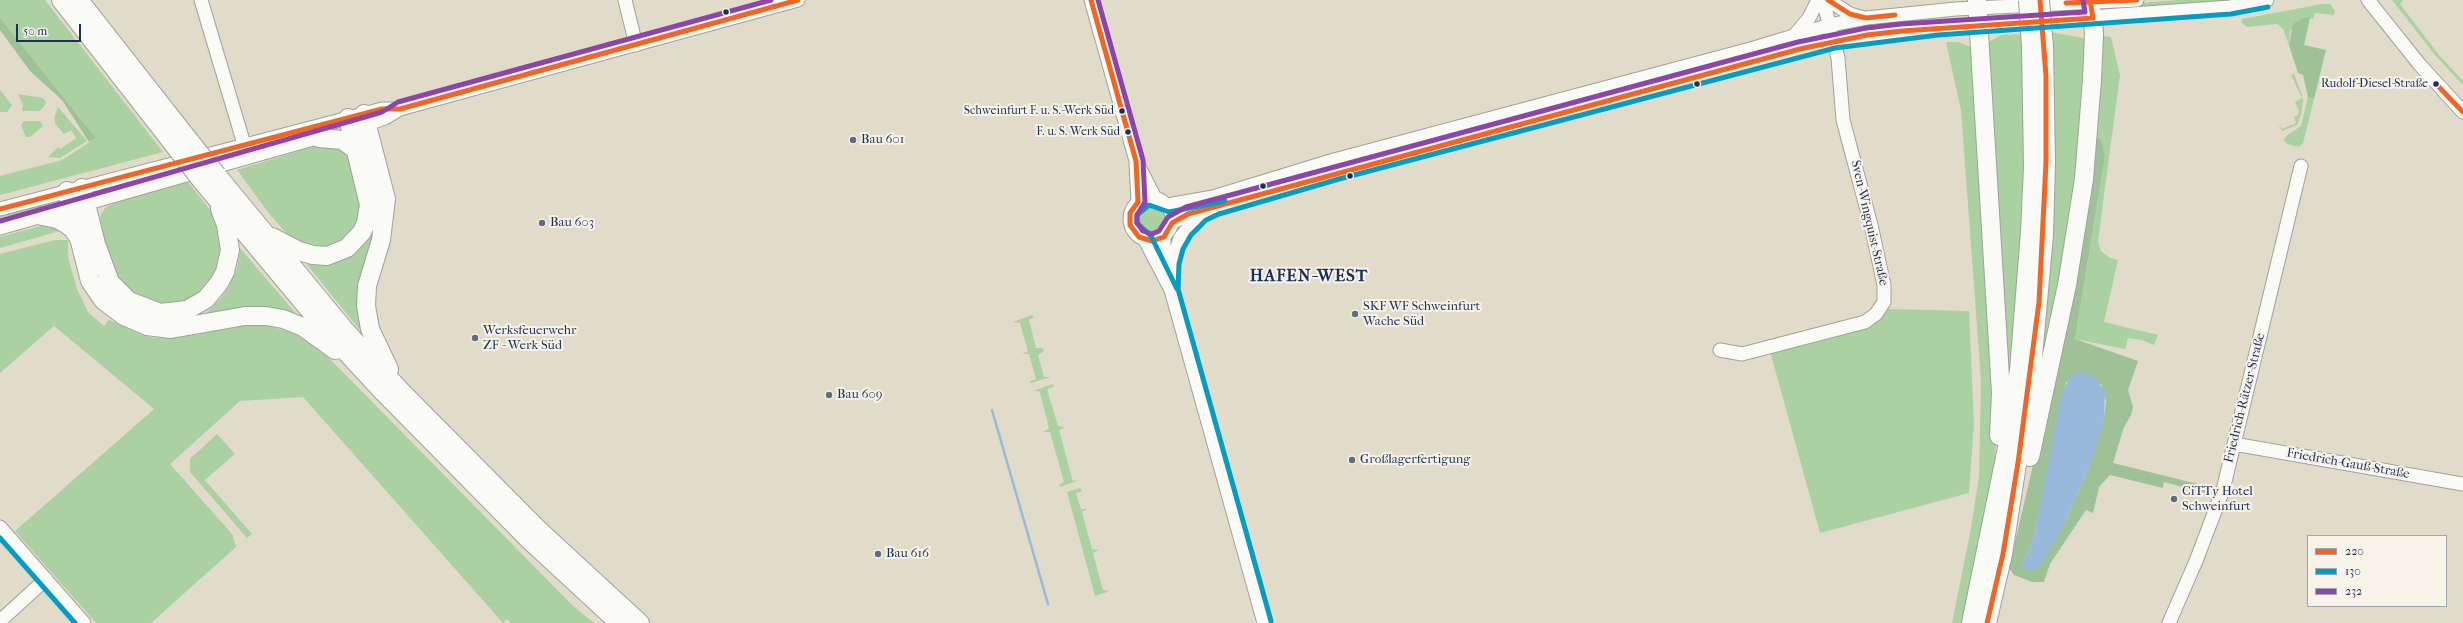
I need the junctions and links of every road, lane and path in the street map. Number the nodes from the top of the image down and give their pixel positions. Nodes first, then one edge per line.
1 (61, 0) edge
2 (79, 0) edge
3 (201, 0) edge
4 (625, 0) edge
5 (798, 0) edge
6 (1092, 0) edge
7 (1818, 0) edge
8 (1823, 0) edge
9 (1828, 0) edge
10 (2028, 0) edge
11 (2137, 0) edge
12 (2268, 0) edge
13 (2358, 0) edge
14 (2368, 0) edge
15 (2048, 2) edge
16 (1977, 4) edge
17 (2091, 7) edge
18 (2376, 9) edge
19 (1866, 18) junction
20 (1830, 25) junction
21 (1979, 25) junction
22 (1794, 36) junction
23 (1834, 41) junction
24 (636, 45) junction
25 (2038, 47) junction
26 (1720, 57) junction
27 (1724, 70) junction
28 (1580, 94) junction
29 (1585, 108) junction
30 (2463, 112) edge
31 (357, 121) junction
32 (178, 138) junction
33 (319, 138) junction
34 (244, 144) junction
35 (1398, 149) junction
36 (356, 150) junction
37 (1136, 161) junction
38 (1336, 166) junction
39 (2301, 166) dead end
40 (1278, 176) junction
41 (209, 178) junction
42 (75, 189) junction
43 (1281, 189) junction
44 (1155, 198) junction
45 (216, 199) junction
46 (1138, 202) junction
47 (1168, 205) junction
48 (79, 207) junction
49 (1216, 207) junction
50 (0, 209) edge
51 (42, 216) junction
52 (1172, 223) junction
53 (0, 228) edge
54 (262, 230) junction
55 (78, 237) junction
56 (1164, 237) junction
57 (1145, 240) junction
58 (1164, 274) junction
59 (1171, 290) junction
60 (1720, 350) dead end
61 (362, 369) junction
62 (401, 391) junction
63 (2234, 444) junction
64 (2000, 481) junction
65 (2463, 484) edge
66 (0, 527) edge
67 (2003, 554) junction
68 (46, 580) junction
69 (0, 620) edge
70 (84, 623) edge
71 (619, 623) edge
72 (640, 623) edge
73 (1264, 623) edge
74 (1971, 623) edge
75 (1987, 623) edge
76 (2169, 623) edge

1 - 32 highway
2 - 32 highway
3 - 34 street
4 - 24 street
5 - 24 street
6 - 37 street
7 - 22 street
8 - 20 street, Sven-Wingquist-Straße
9 - 19 street
10 - 25 highway, bridge
11 - 17 street
12 - 17 street
13 - 18 street
14 - 18 street
15 - 16 street
15 - 17 street
15 - 25 highway, bridge
16 - 19 street
16 - 21 highway
17 - 21 street
17 - 67 highway
18 - 30 street
19 - 20 street
20 - 22 street
20 - 23 street, Sven-Wingquist-Straße
21 - 23 street
21 - 64 highway
22 - 26 street
23 - 27 street
23 - 60 street, Sven-Wingquist-Straße
24 - 31 street
25 - 64 highway
25 - 67 highway
26 - 27 street
26 - 28 street
27 - 29 street
28 - 29 street
28 - 35 street
29 - 35 street
31 - 33 street
31 - 34 street
31 - 36 highway
31 - 62 highway
32 - 41 highway, bridge
33 - 36 highway
33 - 48 street
34 - 42 street
35 - 38 street
36 - 54 highway
37 - 44 street
37 - 46 street
38 - 40 street
38 - 43 street
39 - 63 street, Friedrich-Rätzer-Straße
40 - 43 street
40 - 47 street
41 - 45 highway
41 - 54 highway
42 - 48 highway
42 - 50 street
43 - 49 street
44 - 46 street
44 - 47 street
45 - 48 highway
45 - 61 highway
46 - 57 street
47 - 52 street
48 - 51 street
48 - 55 highway
49 - 52 street
49 - 59 street
51 - 53 street
51 - 55 highway
52 - 56 street
54 - 62 highway
55 - 61 highway
56 - 57 street
56 - 58 street
57 - 58 street
58 - 59 street
59 - 73 street
61 - 71 highway
62 - 72 highway
63 - 65 street, Friedrich-Gauß-Straße
63 - 76 street, Friedrich-Rätzer-Straße
64 - 74 highway
66 - 68 street
67 - 75 highway
68 - 69 street
68 - 70 street

